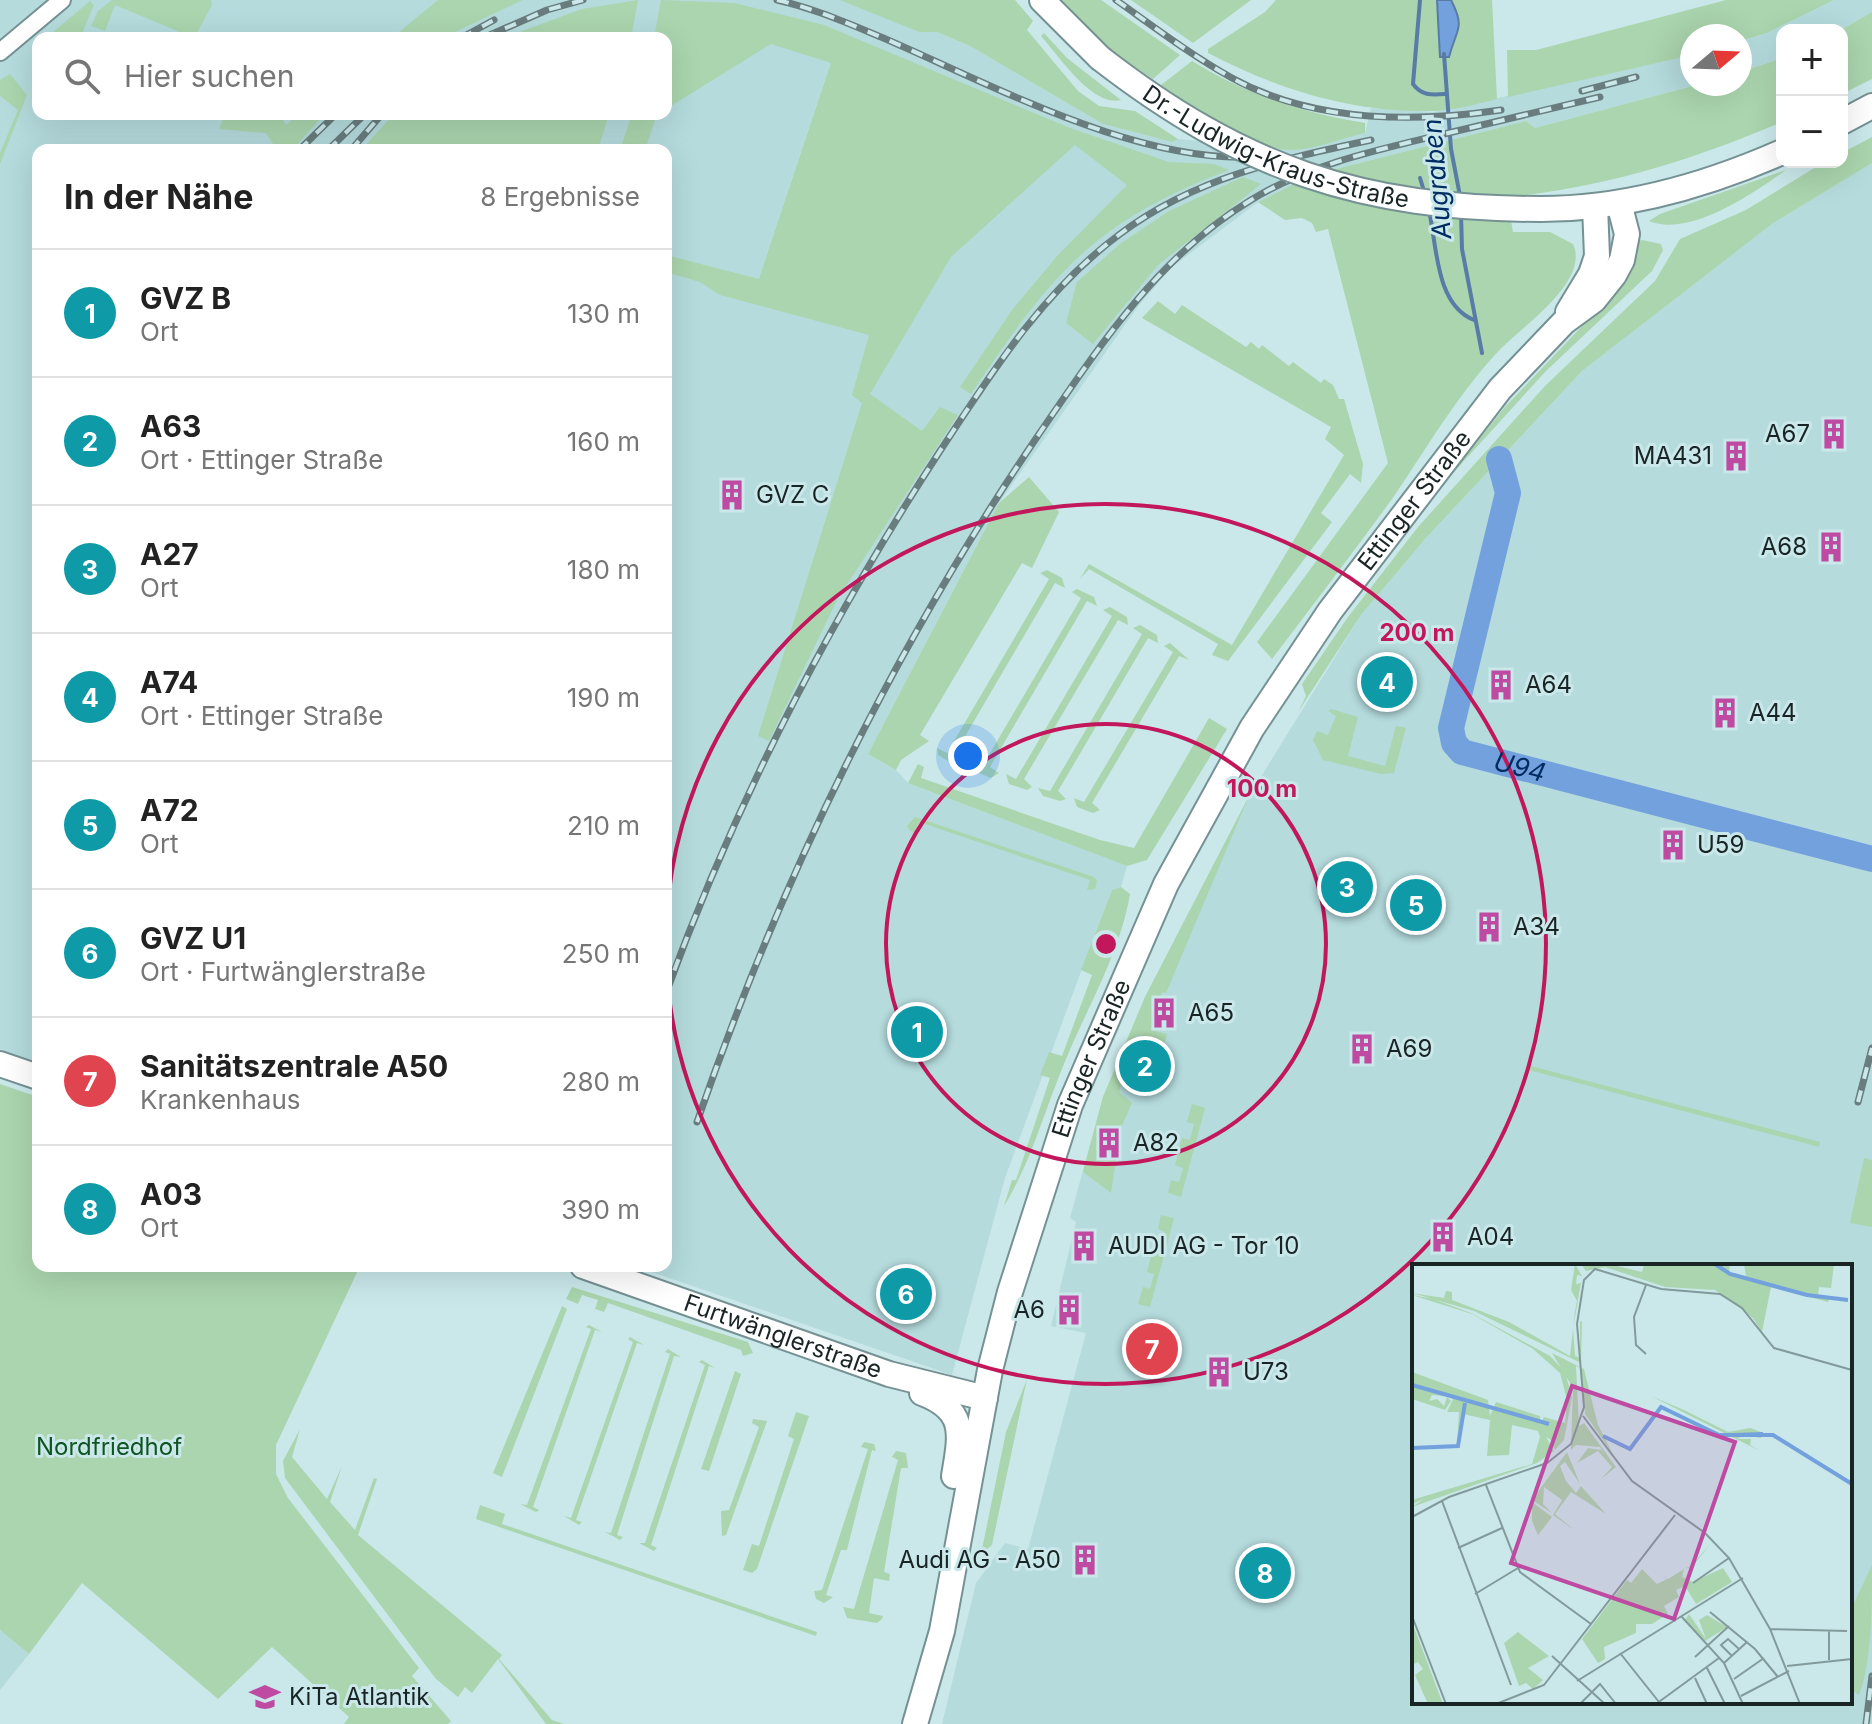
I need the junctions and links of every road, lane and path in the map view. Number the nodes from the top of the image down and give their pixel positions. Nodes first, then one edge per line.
1 (62, 0) edge
2 (1042, 0) edge
3 (0, 52) edge
4 (1872, 106) edge
5 (1848, 119) edge
6 (1776, 154) edge
7 (1607, 204) junction
8 (0, 1064) edge
9 (32, 1075) edge
10 (600, 1272) edge
11 (889, 1374) junction
12 (985, 1398) junction
13 (959, 1538) junction
14 (915, 1724) edge

1 - 3 street
2 - 7 main road, Dr.-Ludwig-Kraus-Straße, bridge
4 - 5 main road
6 - 7 main road
7 - 12 main road, Ettinger Straße
8 - 9 main road
10 - 11 main road, Furtwänglerstraße
11 - 12 main road, Furtwänglerstraße
11 - 13 main road
12 - 13 main road, Ettinger Straße
13 - 14 main road, Ettinger Straße

